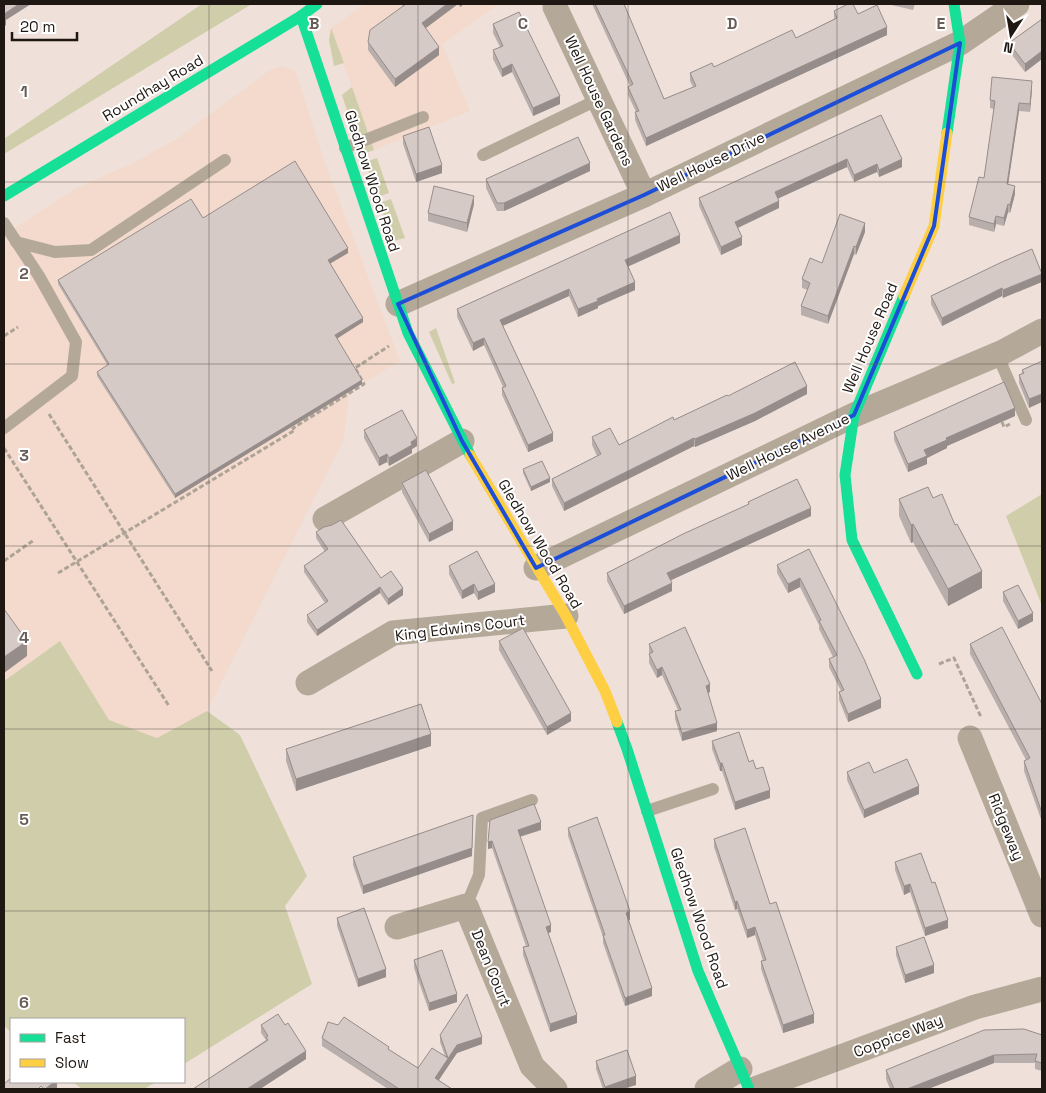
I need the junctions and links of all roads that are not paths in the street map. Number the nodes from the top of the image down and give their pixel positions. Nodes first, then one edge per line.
1 (317, 4) edge
2 (954, 4) edge
3 (1017, 4) edge
4 (555, 7) dead end
5 (301, 16) junction
6 (960, 42) junction
7 (599, 99) junction
8 (423, 116) dead end
9 (345, 148) junction
10 (483, 155) dead end
11 (225, 160) dead end
12 (644, 194) junction
13 (4, 196) edge
14 (4, 223) edge
15 (16, 242) junction
16 (398, 304) junction
17 (1042, 331) edge
18 (997, 354) junction
19 (854, 415) junction
20 (1026, 420) dead end
21 (4, 428) edge
22 (462, 441) junction
23 (325, 519) dead end
24 (536, 568) junction
25 (566, 616) junction
26 (917, 674) dead end
27 (308, 683) dead end
28 (970, 738) road end
29 (713, 789) dead end
30 (532, 800) dead end
31 (647, 812) junction
32 (466, 906) junction
33 (1042, 915) edge
34 (397, 927) dead end
35 (1042, 989) edge
36 (745, 1079) edge
37 (554, 1089) edge
38 (708, 1089) edge
39 (755, 1089) edge

1 - 5 street, Roundhay Road
2 - 6 street, Well House Road
3 - 6 street, Well House Drive
4 - 7 street, Well House Gardens
5 - 9 street, Gledhow Wood Road
5 - 13 street, Roundhay Road
6 - 12 street, Well House Drive
6 - 19 street, Well House Road
7 - 10 lane
7 - 12 street, Well House Gardens
8 - 9 lane
9 - 16 street, Gledhow Wood Road
11 - 15 lane
12 - 16 street, Well House Drive
14 - 15 lane
15 - 21 lane
16 - 22 street, Gledhow Wood Road
17 - 18 street, Well House Avenue
18 - 19 street, Well House Avenue
18 - 20 lane
19 - 24 street, Well House Avenue
19 - 26 street, Well House Road
22 - 23 street
22 - 24 street, Gledhow Wood Road
24 - 25 street, Gledhow Wood Road
25 - 27 street, King Edwins Court
25 - 31 street, Gledhow Wood Road
28 - 33 street, Ridgeway
29 - 31 lane
30 - 32 lane
31 - 36 street, Gledhow Wood Road
32 - 34 street
32 - 37 street, Dean Court
35 - 39 street, Coppice Way
36 - 38 street

